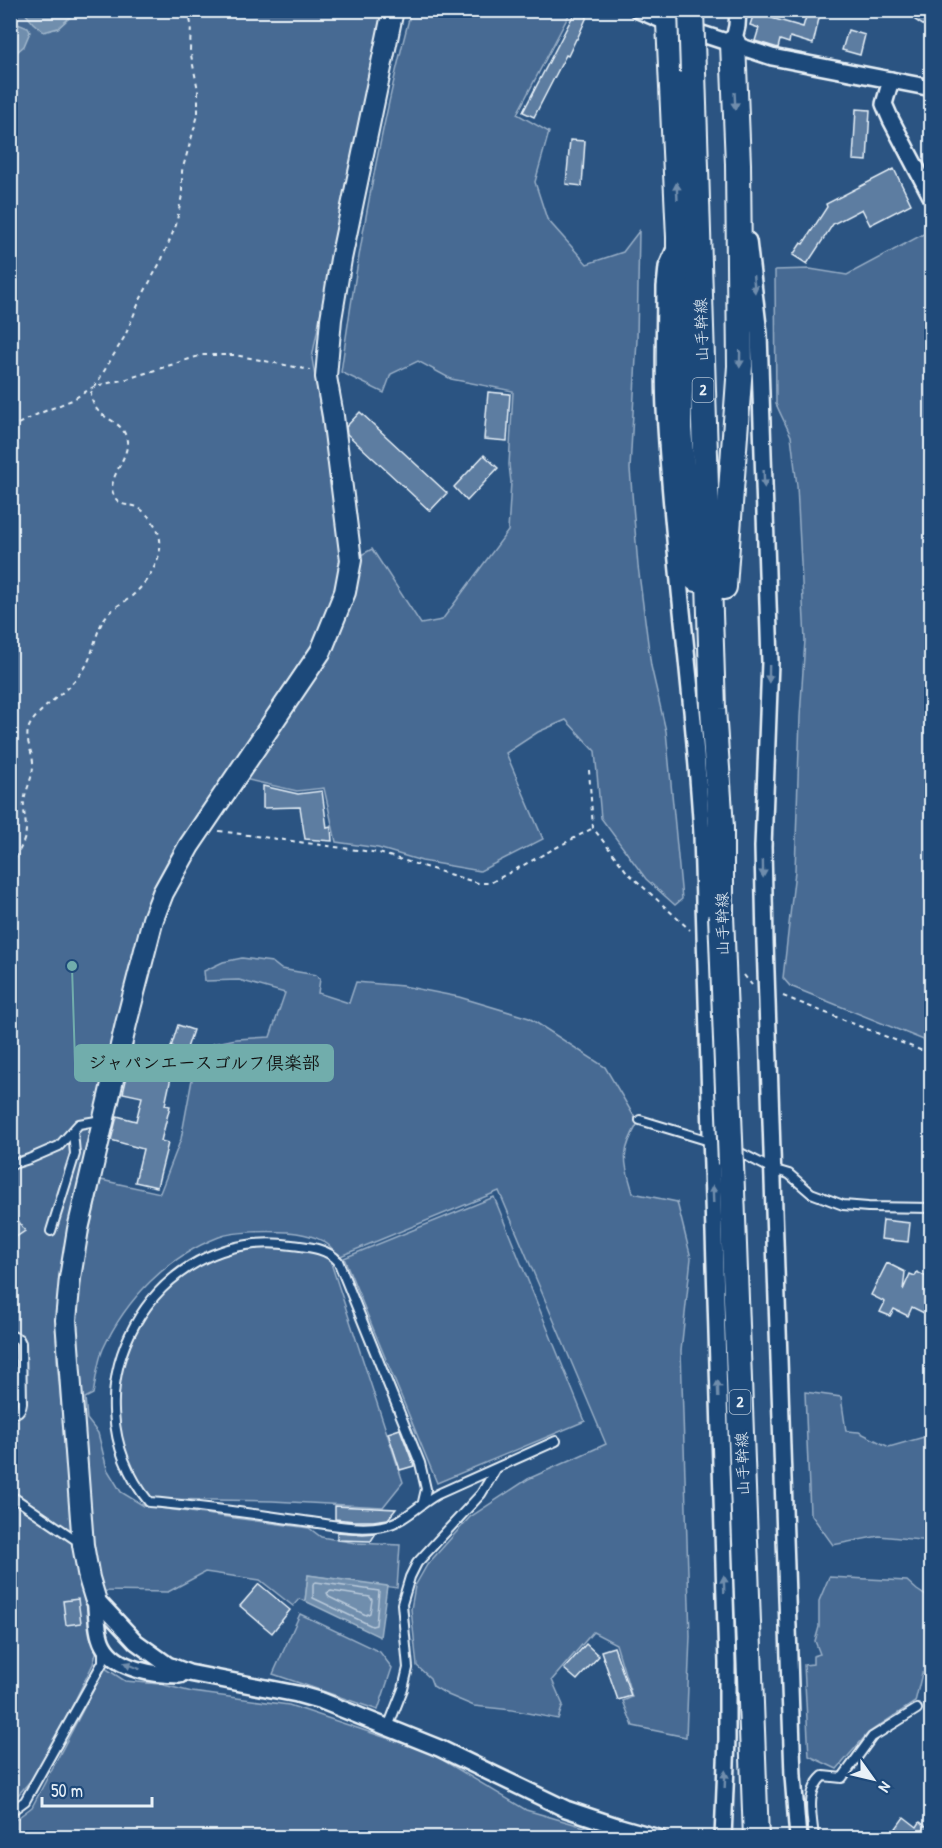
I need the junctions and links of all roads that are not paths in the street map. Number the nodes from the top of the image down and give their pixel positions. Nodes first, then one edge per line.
1 (393, 10) edge
2 (638, 10) edge
3 (691, 10) edge
4 (738, 10) edge
5 (669, 17) edge
6 (732, 43) junction
7 (891, 80) junction
8 (932, 88) edge
9 (738, 164) junction
10 (932, 198) edge
11 (679, 237) junction
12 (713, 709) junction
13 (721, 827) junction
14 (103, 1120) junction
15 (640, 1120) dead end
16 (73, 1131) junction
17 (711, 1142) junction
18 (10, 1165) edge
19 (772, 1169) junction
20 (932, 1208) edge
21 (51, 1231) dead end
22 (10, 1335) edge
23 (10, 1414) edge
24 (556, 1441) dead end
25 (496, 1469) junction
26 (10, 1495) edge
27 (423, 1502) junction
28 (83, 1545) junction
29 (95, 1598) junction
30 (748, 1641) junction
31 (103, 1645) junction
32 (189, 1673) junction
33 (917, 1709) dead end
34 (388, 1727) junction
35 (10, 1812) edge
36 (757, 1828) edge
37 (659, 1838) edge
38 (723, 1838) edge
39 (798, 1838) edge
40 (814, 1838) edge

1 - 14 street
2 - 5 street
3 - 12 main road, 山手幹線 / 2, bridge
4 - 6 street
5 - 6 street
11 -> 5 main road
6 - 7 street
6 -> 9 main road
7 - 8 street
7 - 10 street
9 -> 13 main road
9 -> 19 street
11 - 12 main road
11 - 17 street
12 - 13 main road, 山手幹線 / 2
13 - 30 main road, 山手幹線 / 2, bridge
14 - 16 lane
14 - 28 street
15 - 17 lane
16 - 18 lane
16 - 21 lane
17 - 19 lane
38 -> 17 street
19 - 20 lane
19 - 39 street
22 - 23 lane
24 - 25 lane
25 - 27 lane
25 - 34 lane
26 - 28 lane
27 - 27 lane
28 - 29 street
29 - 31 street
29 - 32 street
30 - 36 main road
30 - 36 main road, 山手幹線 / 2
32 -> 31 street
31 - 35 lane
32 - 34 street
33 - 40 lane
34 - 37 street

